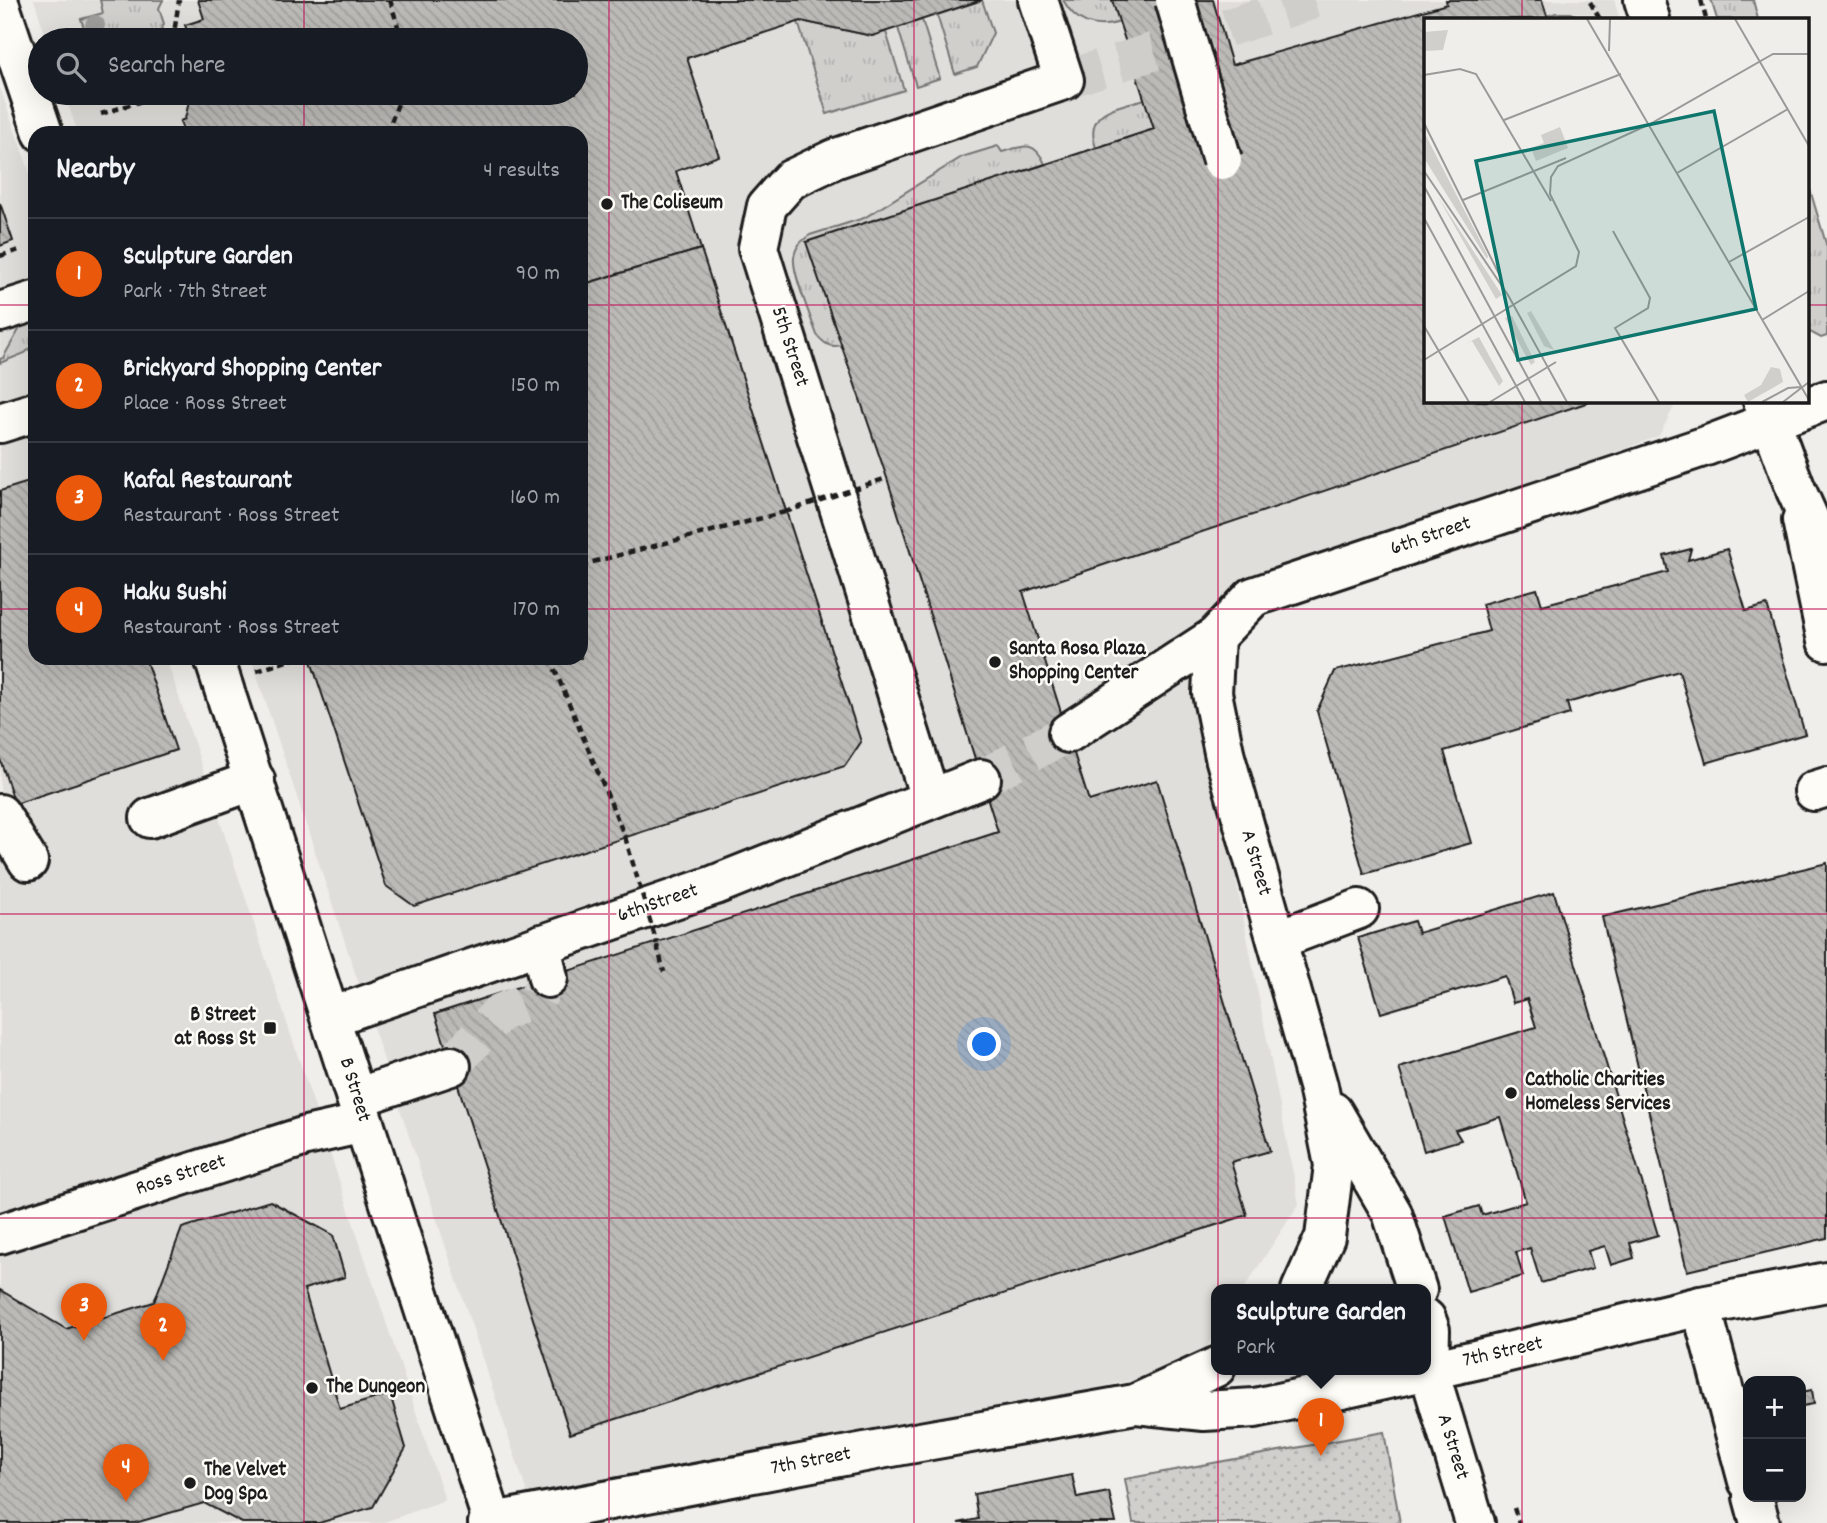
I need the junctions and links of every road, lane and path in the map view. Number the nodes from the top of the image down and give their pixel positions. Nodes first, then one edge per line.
1 (179, 0) edge
2 (390, 0) edge
3 (1038, 0) edge
4 (1175, 0) edge
5 (1644, 0) edge
6 (1701, 0) edge
7 (1590, 2) dead end
8 (0, 6) edge
9 (1599, 18) edge
10 (1650, 18) edge
11 (1706, 18) edge
12 (175, 28) edge
13 (398, 28) edge
14 (28, 89) edge
15 (34, 105) edge
16 (129, 105) edge
17 (398, 105) edge
18 (101, 114) dead end
19 (41, 126) edge
20 (390, 126) edge
21 (1222, 160) dead end
22 (23, 249) dead end
23 (0, 256) edge
24 (28, 303) edge
25 (0, 312) edge
26 (1827, 400) edge
27 (1766, 411) edge
28 (28, 414) edge
29 (0, 424) edge
30 (887, 478) dead end
31 (1796, 490) junction
32 (1827, 559) edge
33 (588, 563) edge
34 (1215, 636) junction
35 (1827, 641) edge
36 (216, 665) edge
37 (553, 665) edge
38 (1068, 733) tunnel mouth
39 (981, 779) tunnel mouth
40 (255, 780) junction
41 (930, 798) junction
42 (0, 814) edge
43 (150, 818) dead end
44 (28, 861) dead end
45 (1359, 909) dead end
46 (1277, 940) junction
47 (664, 972) dead end
48 (331, 1017) junction
49 (451, 1066) tunnel mouth
50 (1318, 1086) junction
51 (360, 1110) junction
52 (0, 1234) edge
53 (1827, 1282) edge
54 (1304, 1284) edge
55 (1415, 1284) edge
56 (1700, 1306) junction
57 (1211, 1369) edge
58 (1431, 1369) edge
59 (1404, 1375) edge
60 (1429, 1375) edge
61 (1135, 1404) junction
62 (1743, 1463) edge
63 (1754, 1502) edge
64 (491, 1523) edge
65 (1475, 1523) edge
66 (1760, 1523) edge

1 - 12 path
2 - 13 path
3 - 41 main road, 5th Street
4 - 21 main road, bridge
5 - 10 main road
6 - 11 path
7 - 9 path
8 - 14 main road
15 - 19 main road
16 - 18 path
17 - 20 path
22 - 23 path
24 - 25 main road
26 - 27 main road, 6th Street
27 - 31 main road
27 - 34 main road, 6th Street
28 - 29 main road
30 - 33 path, bridge
31 - 32 main road
31 - 35 main road
34 - 38 main road, 6th Street
34 - 46 main road, A Street
36 - 40 main road, B Street
37 - 47 path, bridge
39 - 41 main road, 6th Street
40 - 43 main road
40 - 48 main road, B Street
41 - 48 main road, 6th Street
42 - 44 main road
45 - 46 main road
46 - 50 main road, A Street
48 - 51 main road, B Street
49 - 51 main road, Ross Street
50 - 54 main road, A Street
50 - 55 main road, A Street
51 - 52 main road, Ross Street
51 - 64 main road, B Street
53 - 56 main road, 7th Street
56 - 58 main road, 7th Street
56 - 62 main road
57 - 61 main road, 7th Street
59 - 61 main road, 7th Street
60 - 65 main road, A Street
61 - 64 main road, 7th Street
63 - 66 main road

